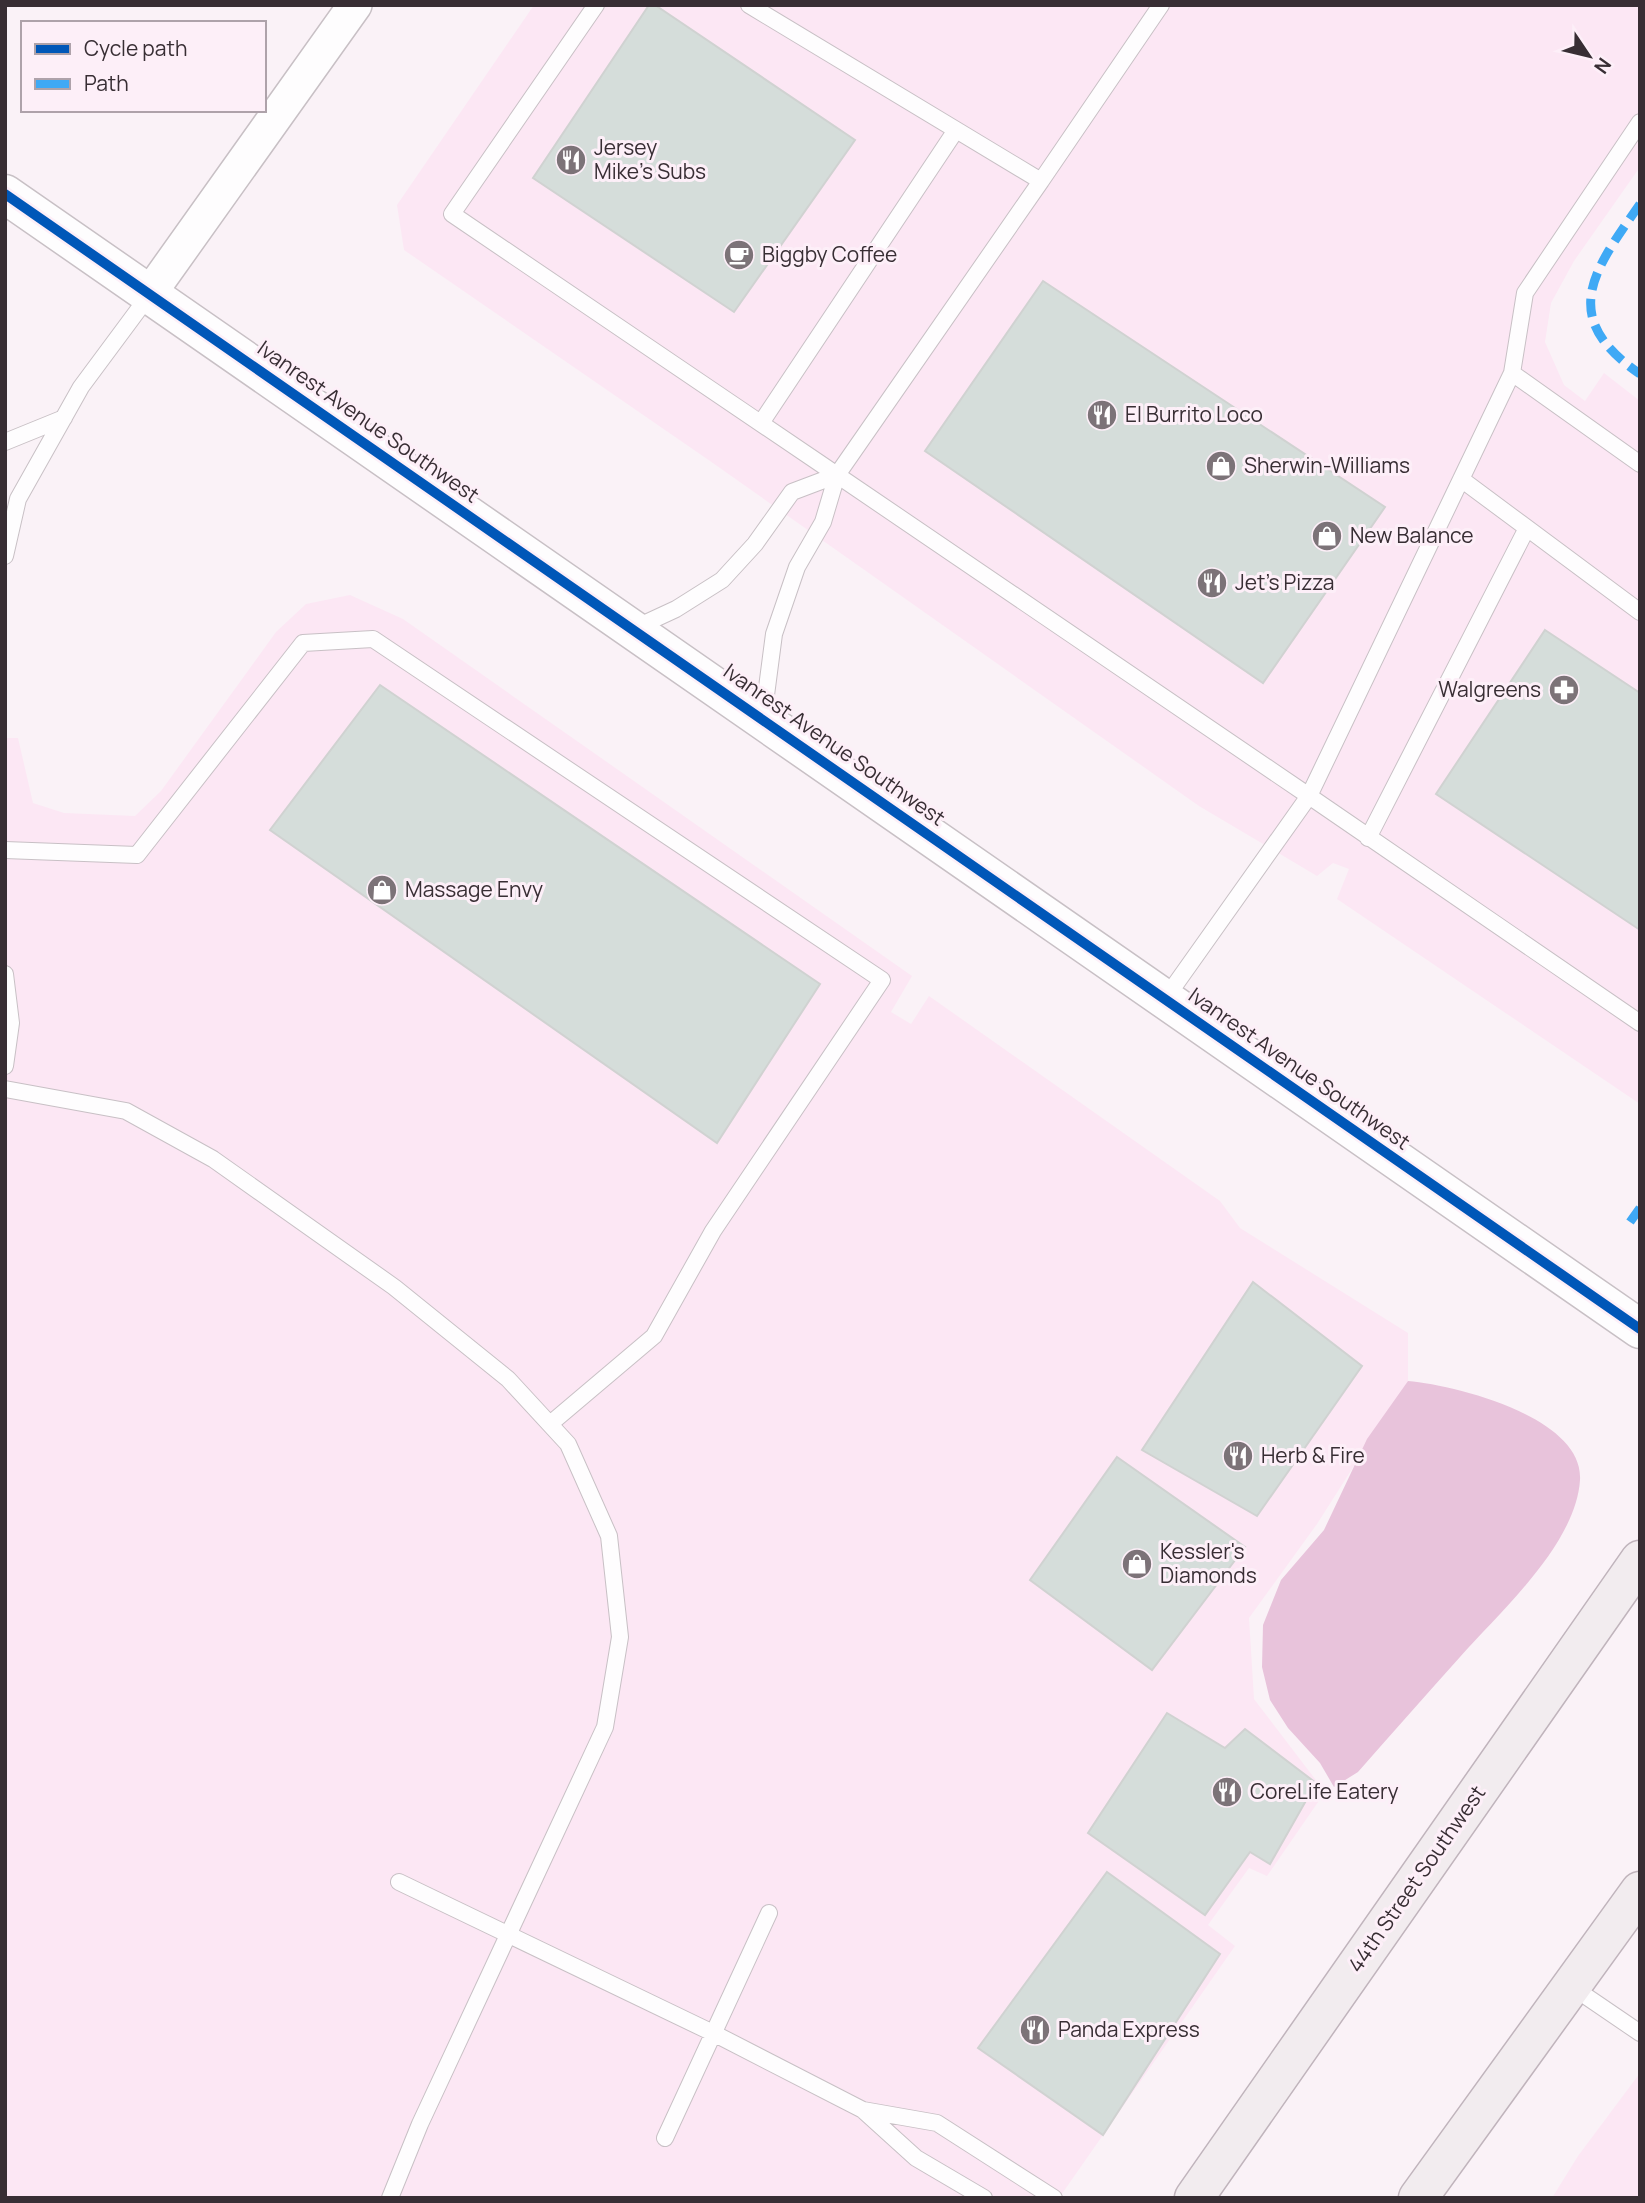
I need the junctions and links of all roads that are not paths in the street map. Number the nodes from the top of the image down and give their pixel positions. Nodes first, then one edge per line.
1 (355, 5) edge
2 (596, 5) edge
3 (749, 5) edge
4 (1161, 5) edge
5 (1640, 122) edge
6 (956, 130) junction
7 (1041, 181) junction
8 (5, 194) edge
9 (150, 293) junction
10 (1512, 373) junction
11 (64, 418) junction
12 (761, 423) junction
13 (5, 442) edge
14 (1640, 464) edge
15 (837, 475) junction
16 (1461, 479) junction
17 (1527, 528) junction
18 (5, 556) edge
19 (1640, 612) edge
20 (633, 629) junction
21 (762, 719) junction
22 (1309, 796) junction
23 (1368, 838) junction
24 (5, 850) edge
25 (5, 974) edge
26 (1165, 999) junction
27 (1640, 1023) edge
28 (5, 1066) edge
29 (5, 1089) edge
30 (1640, 1329) edge
31 (550, 1424) junction
32 (1640, 1560) edge
33 (399, 1882) dead end
34 (1640, 1891) edge
35 (769, 1913) dead end
36 (509, 1934) junction
37 (1571, 1986) junction
38 (713, 2033) junction
39 (1640, 2033) edge
40 (863, 2110) junction
41 (665, 2137) dead end
42 (390, 2198) edge
43 (984, 2198) edge
44 (1054, 2198) edge
45 (1194, 2198) edge
46 (1418, 2198) edge

1 - 9 street
2 - 12 lane
3 - 6 lane
4 - 7 lane
5 - 10 lane
6 - 7 lane
6 - 12 lane
7 - 15 lane
8 - 9 street, Ivanrest Avenue Southwest
9 - 11 lane
9 - 20 street, Ivanrest Avenue Southwest
10 - 14 lane
10 - 16 lane
11 - 13 lane
11 - 18 lane
12 - 15 lane
15 - 20 lane
15 - 21 lane
15 - 22 lane
16 - 17 lane
16 - 22 lane
17 - 19 lane
17 - 23 lane
20 - 21 street, Ivanrest Avenue Southwest
21 - 26 street, Ivanrest Avenue Southwest
22 - 23 lane
22 - 26 lane
23 - 27 lane
24 - 31 lane
25 - 28 lane
26 - 30 street, Ivanrest Avenue Southwest
29 - 31 lane
31 - 36 lane
32 - 45 main road, 44th Street Southwest
33 - 36 lane
34 - 37 main road
35 - 38 lane
36 - 38 lane
36 - 42 lane
37 - 39 lane
37 - 46 main road
38 - 40 lane
38 - 41 lane
40 - 43 lane
40 - 44 lane

